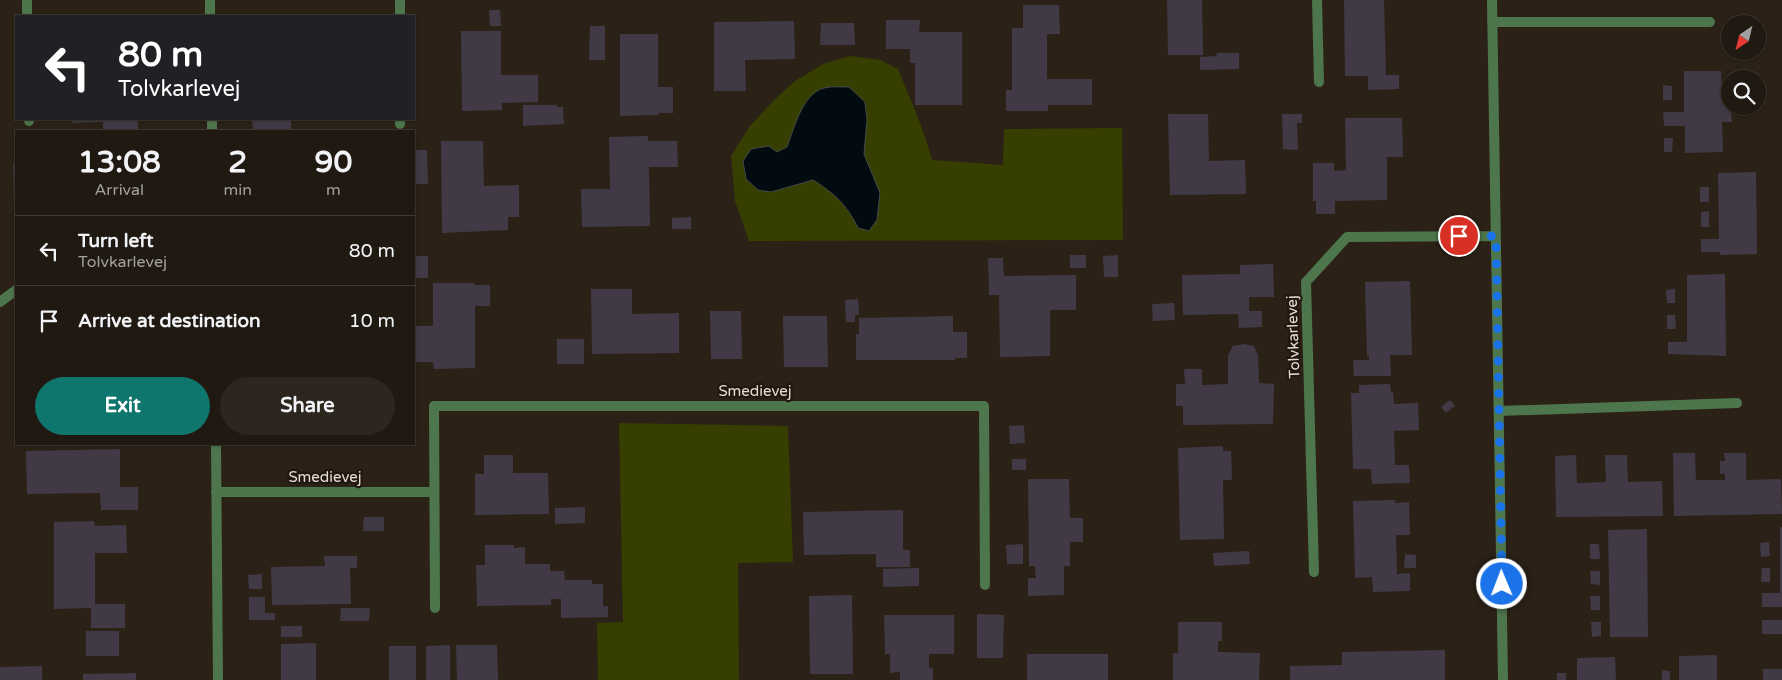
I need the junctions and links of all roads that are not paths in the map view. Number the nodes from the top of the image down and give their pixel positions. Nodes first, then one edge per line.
1 (27, 0) edge
2 (210, 0) edge
3 (400, 0) edge
4 (1317, 0) edge
5 (1492, 0) edge
6 (27, 15) edge
7 (210, 15) edge
8 (400, 15) edge
9 (1492, 22) junction
10 (1710, 22) dead end
11 (1318, 82) dead end
12 (1496, 236) junction
13 (15, 291) edge
14 (0, 302) edge
15 (1737, 403) dead end
16 (1499, 411) junction
17 (216, 445) edge
18 (216, 492) junction
19 (434, 492) junction
20 (1314, 572) dead end
21 (985, 584) dead end
22 (435, 608) dead end
23 (218, 680) edge
24 (1503, 680) edge

1 - 6 street
2 - 7 street
3 - 8 street
4 - 11 street
5 - 9 street
9 - 10 street
9 - 12 street
12 - 16 street
12 - 20 street, Tolvkarlevej
13 - 14 street
15 - 16 street
16 - 24 street
17 - 18 street
18 - 19 street, Smedievej
18 - 23 street
19 - 21 street, Smedievej
19 - 22 street, Smedievej

